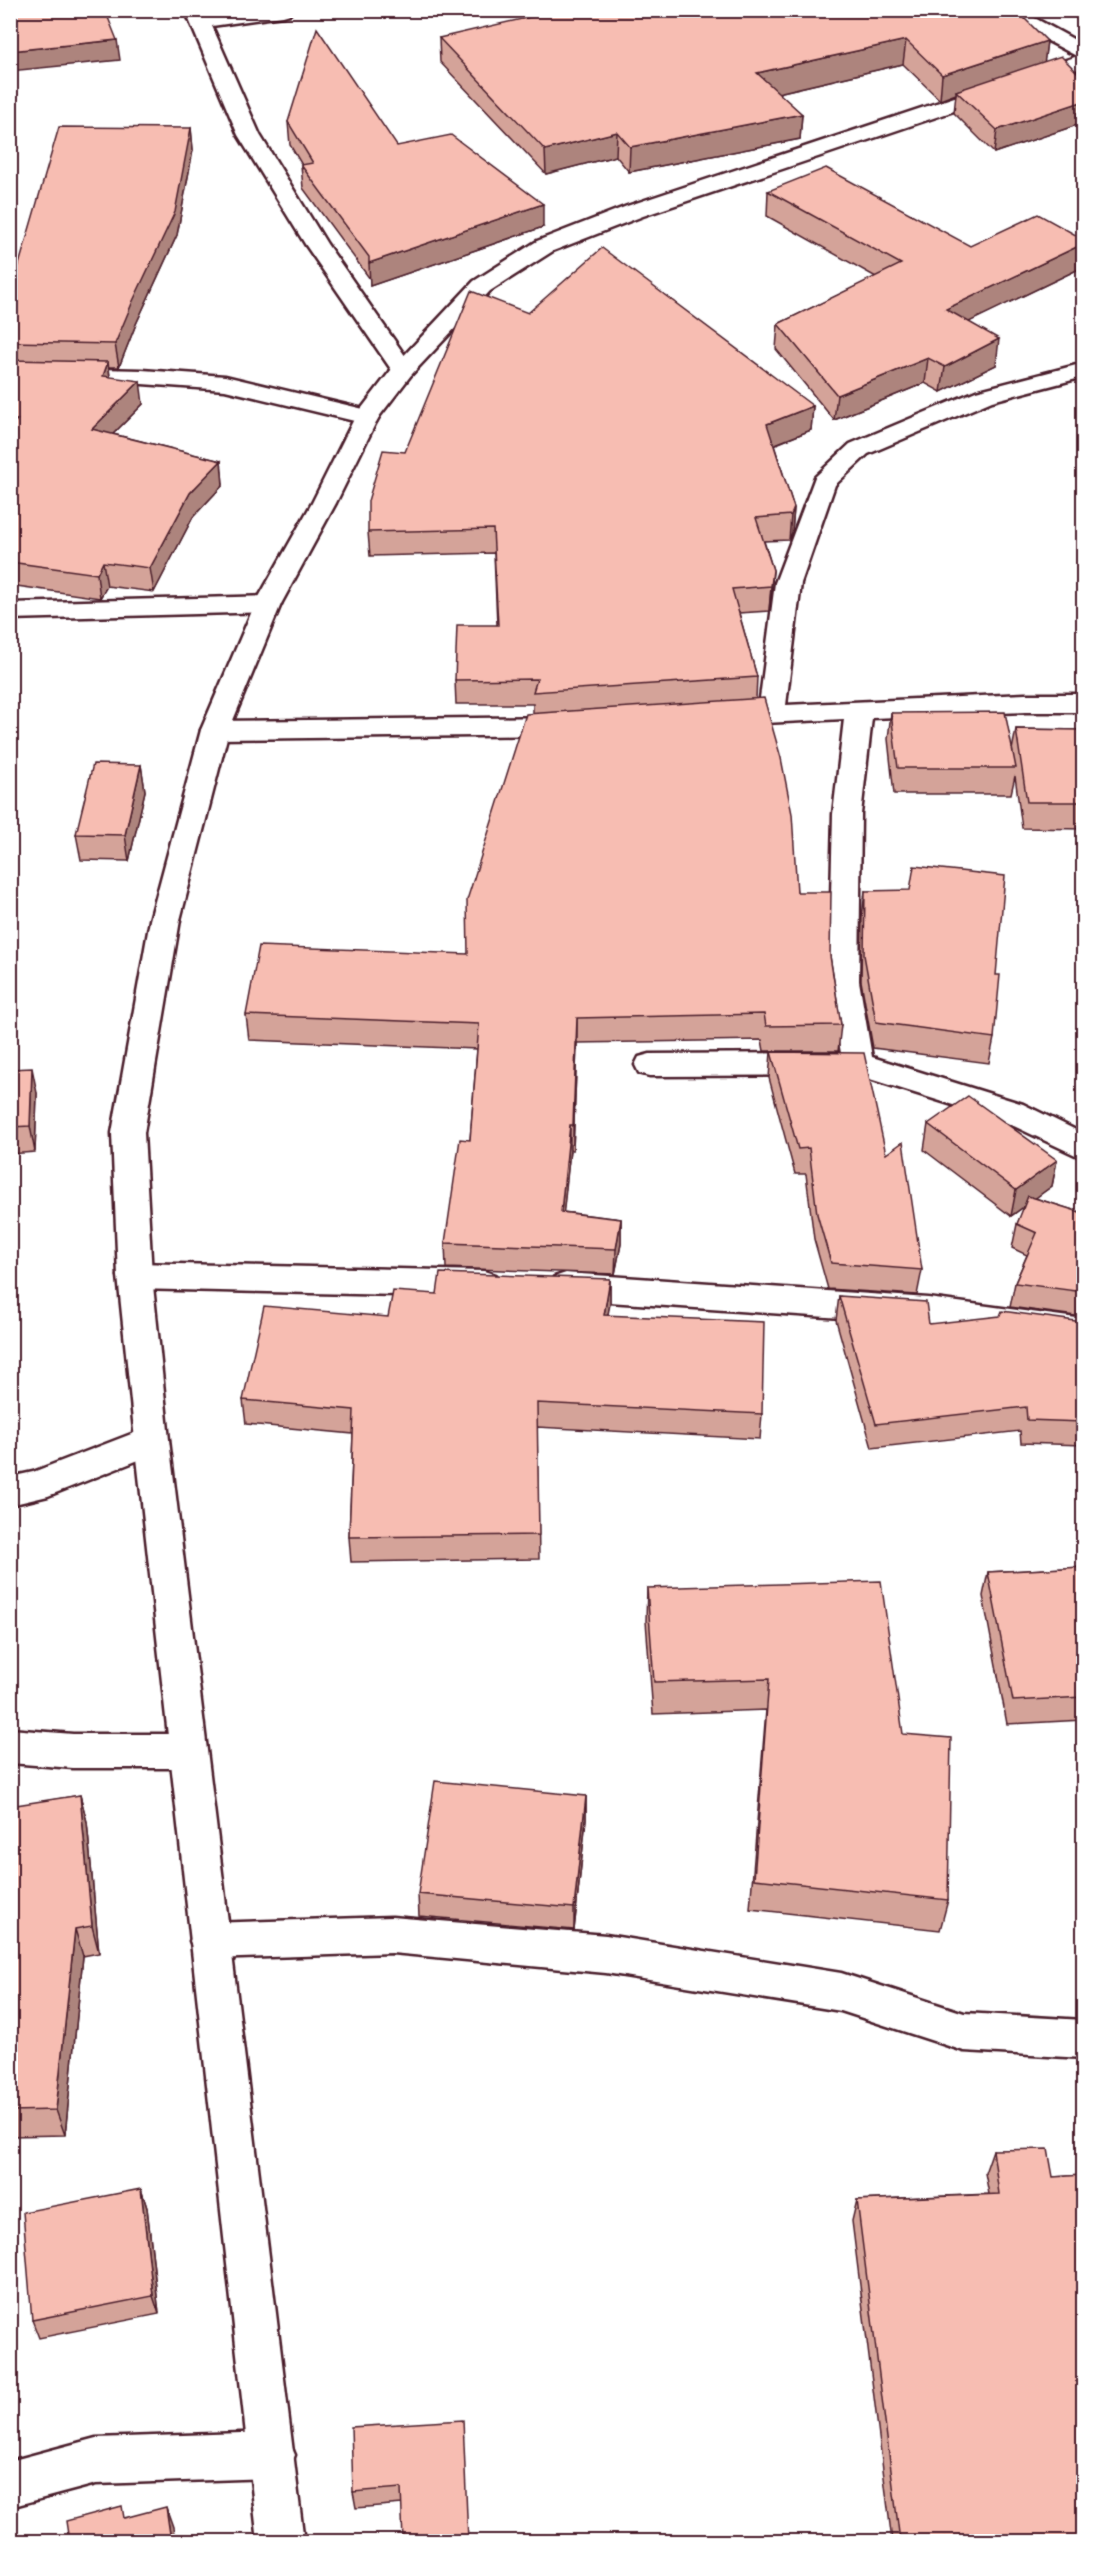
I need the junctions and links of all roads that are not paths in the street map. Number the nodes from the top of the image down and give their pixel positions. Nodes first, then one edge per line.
1 (282, 10) edge
2 (1004, 10) edge
3 (198, 16) edge
4 (1083, 54) edge
5 (1083, 60) edge
6 (404, 369) junction
7 (1083, 370) edge
8 (10, 374) edge
9 (367, 417) junction
10 (268, 604) junction
11 (10, 611) edge
12 (1083, 703) edge
13 (859, 710) junction
14 (772, 712) junction
15 (703, 717) edge
16 (587, 725) edge
17 (215, 730) junction
18 (858, 1064) junction
19 (650, 1065) dead end
20 (1083, 1148) edge
21 (135, 1276) junction
22 (1083, 1332) edge
23 (152, 1440) junction
24 (10, 1491) edge
25 (10, 1746) edge
26 (187, 1751) junction
27 (210, 1941) junction
28 (1083, 2039) edge
29 (272, 2456) junction
30 (10, 2484) edge
31 (281, 2541) edge

1 - 3 street
2 - 4 street
3 - 6 street
5 - 6 street
6 - 9 street
7 - 14 street
8 - 9 street
9 - 10 street
10 - 11 street
10 - 17 street
12 - 13 street
13 - 14 street
13 - 18 street
14 - 15 street
16 - 17 street
17 - 21 street
18 - 19 street
18 - 20 street
21 - 22 street
21 - 23 street
23 - 24 street
23 - 26 street
25 - 26 street
26 - 27 street
27 - 28 street
27 - 29 street
29 - 30 street
29 - 31 street

